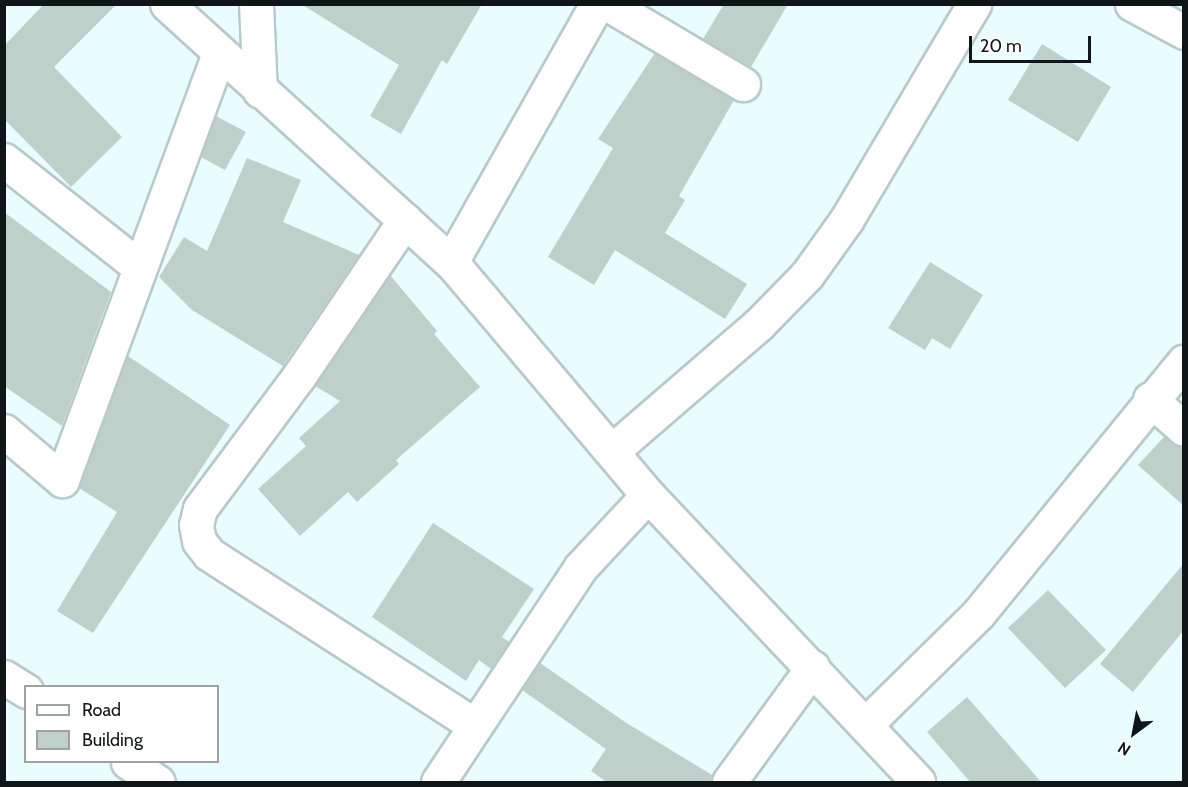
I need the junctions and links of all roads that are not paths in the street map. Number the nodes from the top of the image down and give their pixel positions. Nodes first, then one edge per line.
1 (167, 4) edge
2 (256, 4) edge
3 (597, 4) edge
4 (608, 4) edge
5 (974, 4) edge
6 (1132, 4) edge
7 (1184, 33) edge
8 (219, 52) junction
9 (743, 84) dead end
10 (260, 91) junction
11 (4, 160) edge
12 (405, 220) junction
13 (451, 262) junction
14 (138, 266) junction
15 (1184, 361) edge
16 (1150, 399) junction
17 (1184, 429) edge
18 (4, 431) edge
19 (612, 451) junction
20 (648, 495) junction
21 (813, 667) junction
22 (4, 677) edge
23 (24, 690) edge
24 (866, 724) junction
25 (474, 725) junction
26 (129, 763) edge
27 (158, 783) edge
28 (438, 783) edge
29 (729, 783) edge
30 (918, 783) edge

1 - 8 street
2 - 10 street
3 - 13 street
4 - 9 street
5 - 19 street
6 - 7 street
8 - 10 street
8 - 14 street
10 - 12 street
11 - 14 street
12 - 13 street
12 - 25 street
13 - 19 street
14 - 18 street
15 - 16 street
16 - 17 street
16 - 24 street
19 - 20 street
20 - 21 street
20 - 25 street
21 - 24 street
21 - 29 street
22 - 23 street
24 - 30 street
25 - 28 street
26 - 27 street

